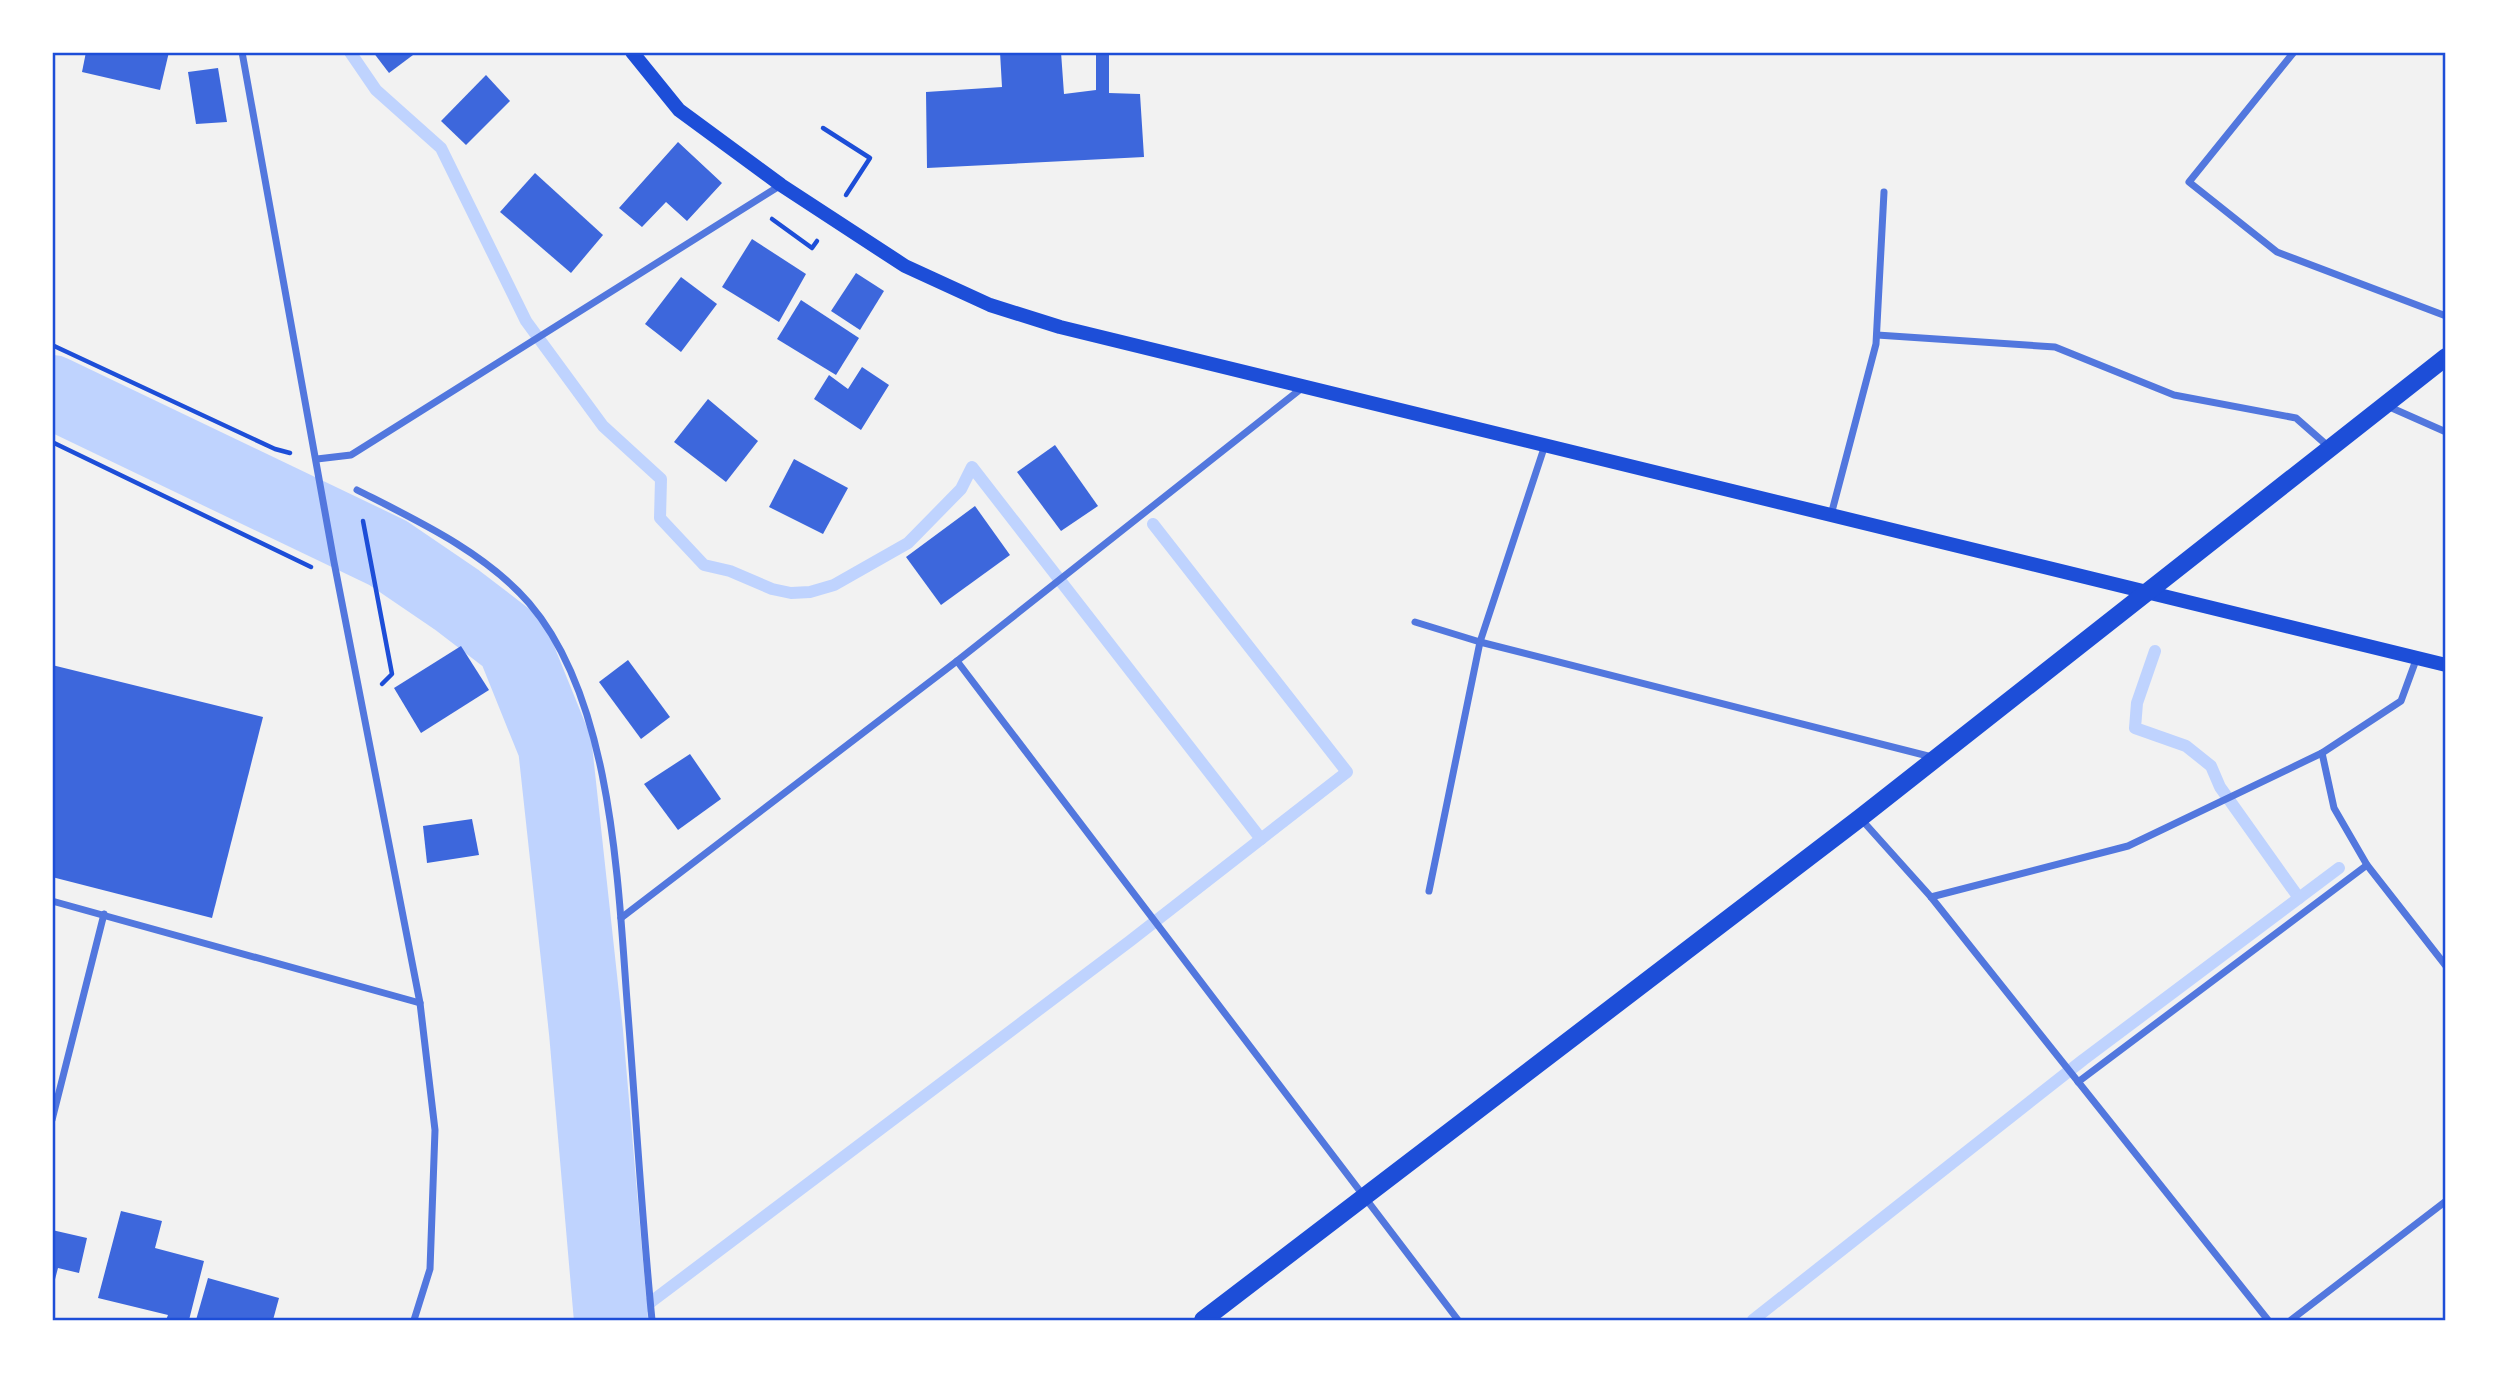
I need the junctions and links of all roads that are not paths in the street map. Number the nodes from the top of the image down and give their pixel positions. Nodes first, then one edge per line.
1 (242, 52) edge
2 (632, 52) edge
3 (2294, 52) edge
4 (781, 185) junction
5 (1884, 192) dead end
6 (2445, 316) edge
7 (1877, 335) junction
8 (2445, 357) edge
9 (1305, 385) junction
10 (2385, 405) junction
11 (2445, 432) edge
12 (1545, 444) junction
13 (2330, 449) junction
14 (317, 459) junction
15 (357, 490) road end
16 (1831, 515) junction
17 (2148, 592) junction
18 (1415, 622) dead end
19 (1480, 642) junction
20 (957, 660) junction
21 (2416, 660) junction
22 (2445, 665) edge
23 (2322, 752) junction
24 (1937, 758) junction
25 (1860, 818) junction
26 (2367, 865) junction
27 (1429, 891) dead end
28 (1931, 897) junction
29 (52, 901) edge
30 (104, 914) junction
31 (621, 918) junction
32 (2445, 966) edge
33 (420, 1003) junction
34 (2078, 1082) junction
35 (52, 1120) edge
36 (1363, 1198) junction
37 (2445, 1201) edge
38 (414, 1321) edge
39 (652, 1321) edge
40 (1203, 1321) edge
41 (1458, 1321) edge
42 (2269, 1321) edge
43 (2291, 1321) edge

1 - 14 street
2 - 4 main road
3 - 6 street
4 - 9 main road
4 - 14 street
5 - 7 street
7 - 13 street
7 - 16 street
8 - 10 main road
9 - 12 main road
9 - 20 street
10 - 11 street
10 - 13 main road
12 - 16 main road
12 - 19 street
13 - 17 main road
14 - 33 street
15 - 31 street
16 - 17 main road
17 - 21 main road
17 - 24 main road
18 - 19 street
19 - 24 street
19 - 27 street
20 - 31 street
20 - 36 street
21 - 22 main road
21 - 23 street
23 - 26 street
23 - 28 street
24 - 25 main road
25 - 28 street
25 - 36 main road
26 - 32 street
26 - 34 street
28 - 34 street
29 - 30 street
30 - 33 street
30 - 35 street
31 - 39 street
33 - 38 street
34 - 42 street
36 - 40 main road
36 - 41 street
37 - 43 street

